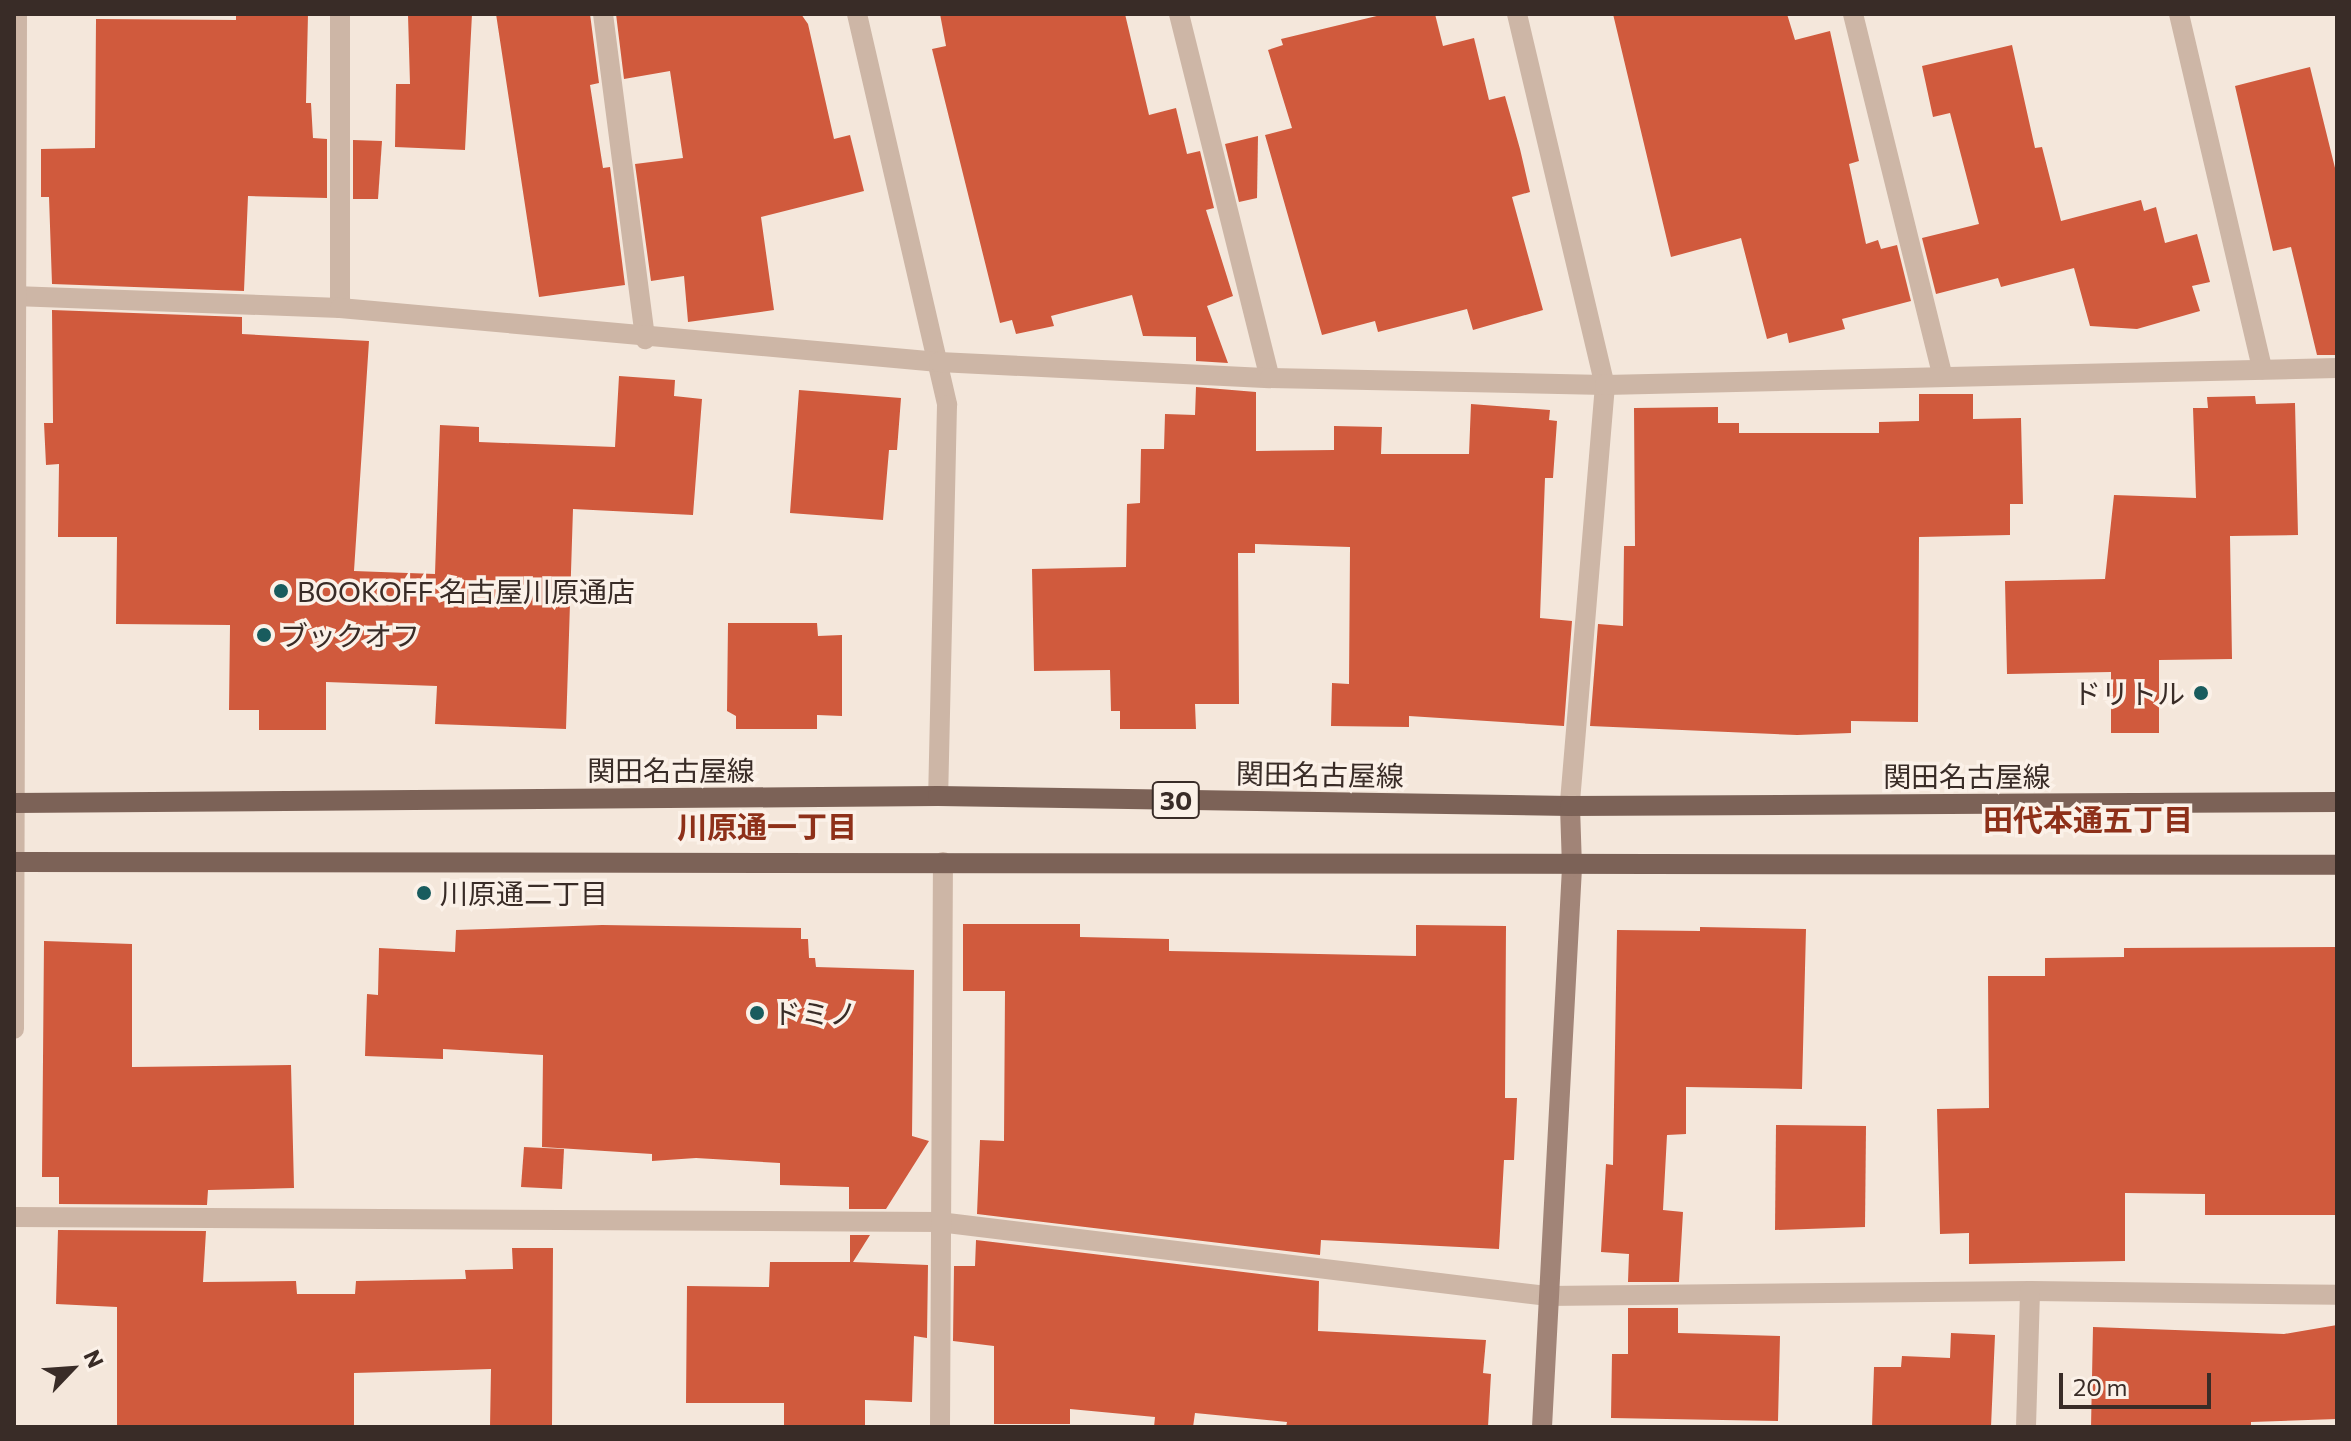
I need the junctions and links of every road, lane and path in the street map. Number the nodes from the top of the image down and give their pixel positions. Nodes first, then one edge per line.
1 (17, 14) edge
2 (340, 14) edge
3 (603, 14) edge
4 (857, 14) edge
5 (1179, 14) edge
6 (1517, 14) edge
7 (1853, 14) edge
8 (2179, 14) edge
9 (15, 296) edge
10 (340, 308) junction
11 (645, 339) junction
12 (939, 362) junction
13 (2337, 368) edge
14 (2262, 369) junction
15 (1943, 377) junction
16 (1270, 378) junction
17 (1605, 385) junction
18 (938, 796) junction
19 (2337, 802) edge
20 (14, 803) edge
21 (1570, 806) junction
22 (15, 862) edge
23 (943, 862) junction
24 (2337, 865) edge
25 (1572, 867) junction
26 (14, 1029) edge
27 (14, 1217) edge
28 (939, 1222) junction
29 (2030, 1291) junction
30 (2337, 1295) edge
31 (1547, 1296) junction
32 (940, 1427) edge
33 (1542, 1427) edge
34 (2026, 1427) edge

1 - 9 street
2 - 10 street
3 - 11 street
4 - 12 street
5 - 16 street
6 - 17 street
7 - 15 street
8 - 14 street
9 - 10 street
9 - 20 street
10 - 11 street
11 - 12 street
12 - 16 street
12 - 18 street
13 - 14 street
14 - 15 street
15 - 17 street
16 - 17 street
17 - 21 street
18 - 20 main road, 関田名古屋線 / 30
18 - 21 main road, 関田名古屋線 / 30
19 - 21 main road, 関田名古屋線 / 30
20 - 22 street
21 - 25 street
22 - 23 main road, 30
22 - 26 street
23 - 25 main road, 30
23 - 28 street
24 - 25 main road, 30
25 - 31 street
27 - 28 street
28 - 31 street
28 - 32 street
29 - 30 street
29 - 31 street
29 - 34 street
31 - 33 street

